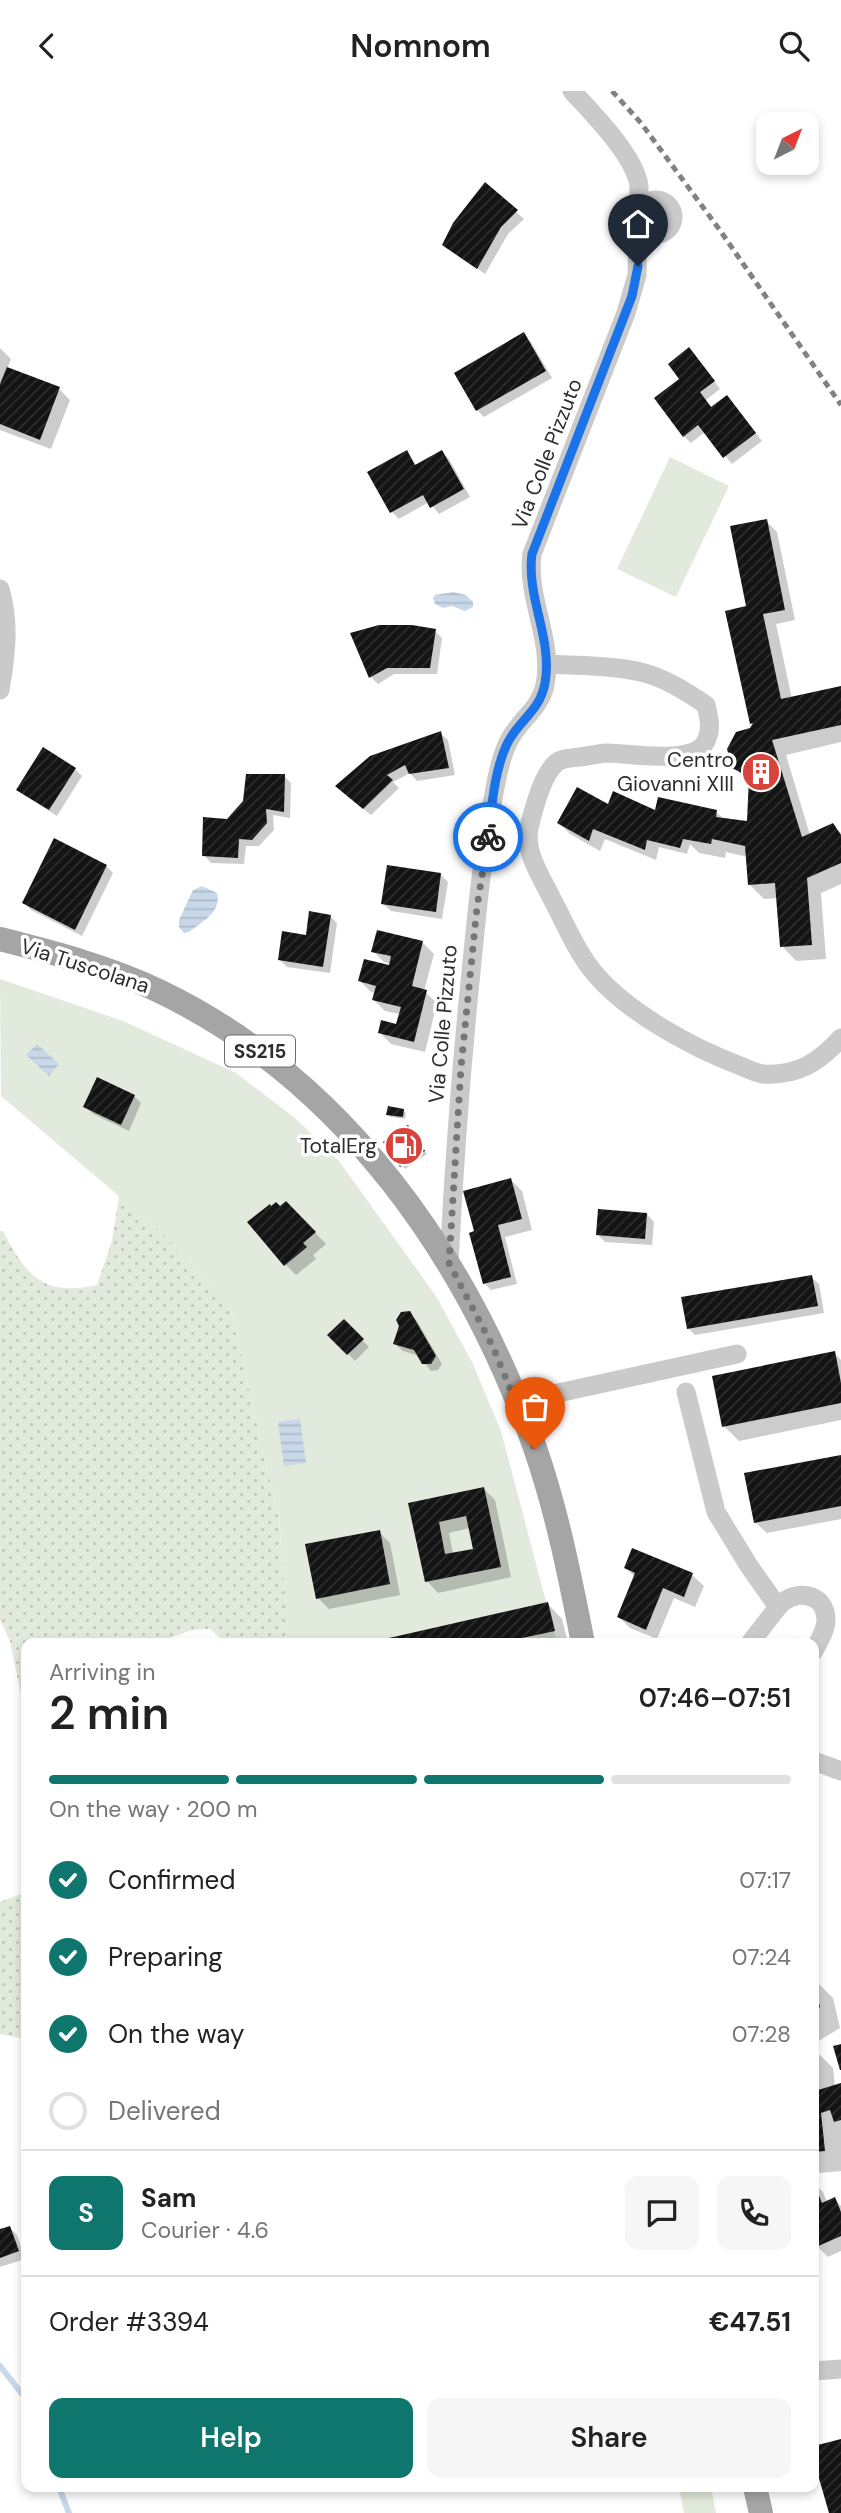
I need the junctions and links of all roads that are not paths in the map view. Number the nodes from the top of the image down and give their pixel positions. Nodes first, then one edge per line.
1 (572, 91) edge
2 (0, 589) edge
3 (547, 664) junction
4 (0, 689) edge
5 (0, 939) edge
6 (841, 1038) edge
7 (449, 1263) junction
8 (737, 1354) dead end
9 (686, 1392) dead end
10 (517, 1402) junction
11 (778, 1607) junction
12 (582, 1638) edge
13 (754, 1638) edge
14 (819, 1641) edge
15 (819, 1763) edge
16 (841, 1771) edge
17 (841, 2369) edge
18 (819, 2371) edge
19 (756, 2492) edge
20 (761, 2513) edge

1 - 3 street, Via Colle Pizzuto
2 - 4 street
3 - 6 street
3 - 7 street, Via Colle Pizzuto
5 - 7 main road, Via Tuscolana / SS215
7 - 10 main road, Via Tuscolana / SS215
8 - 10 street
9 - 11 street
10 - 12 main road, Via Tuscolana / SS215
11 - 13 street
11 - 14 street
15 - 16 street
17 - 18 street
19 - 20 main road

